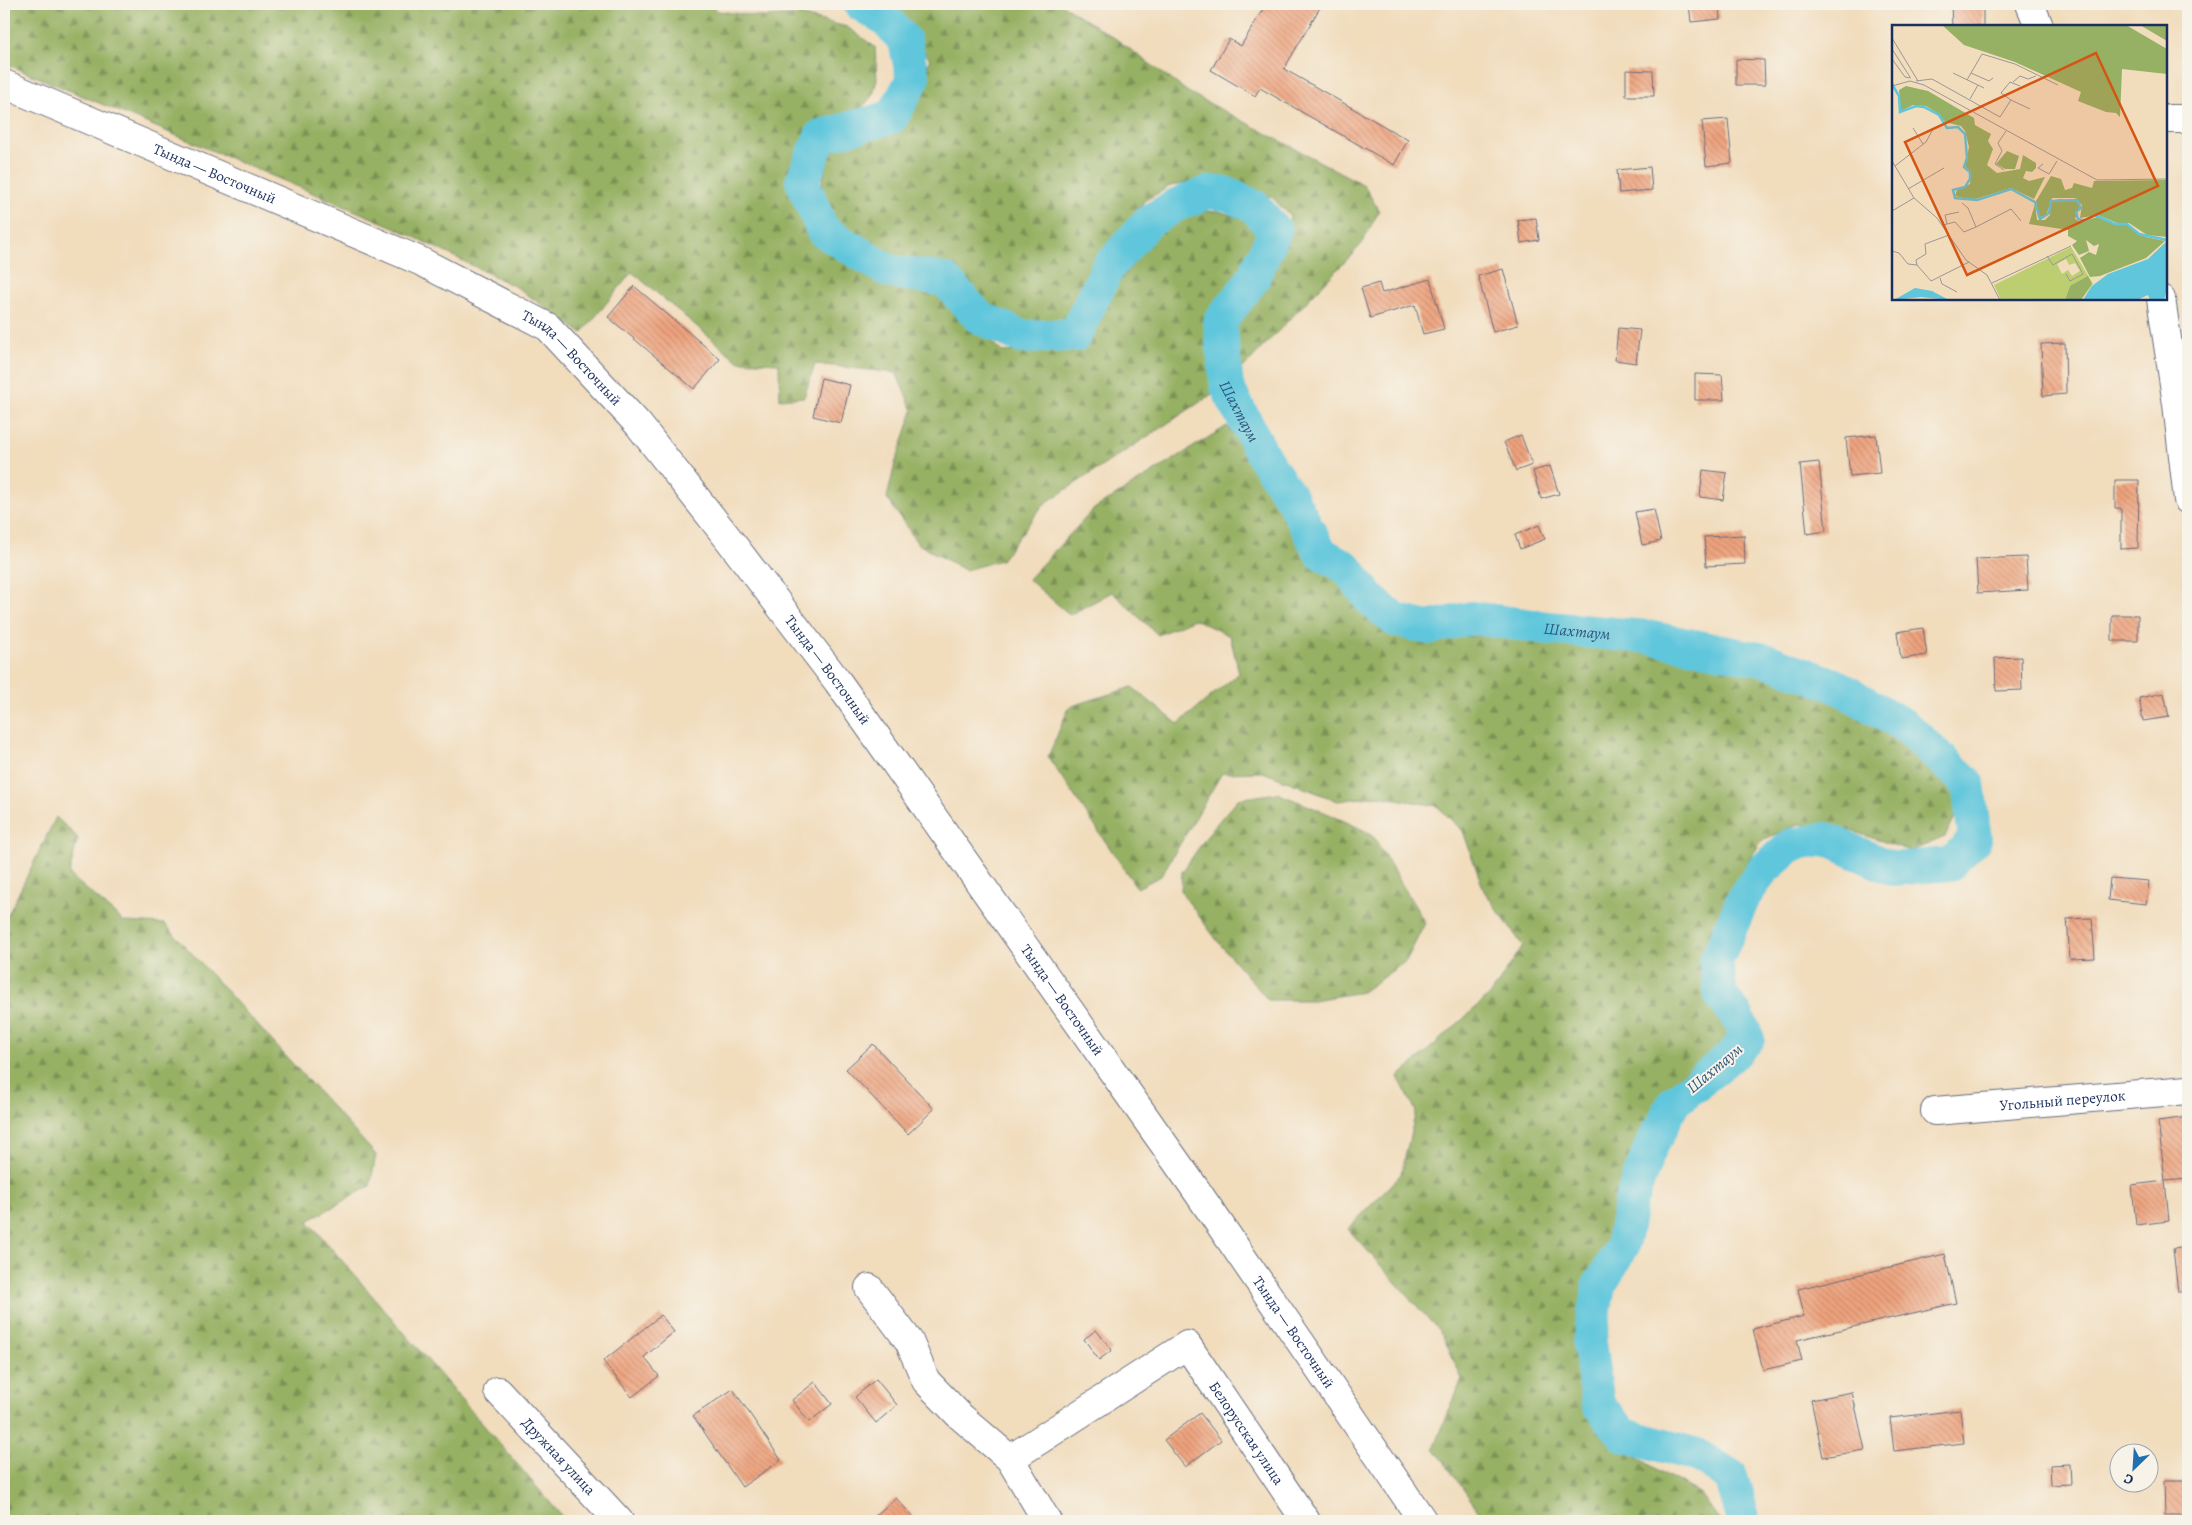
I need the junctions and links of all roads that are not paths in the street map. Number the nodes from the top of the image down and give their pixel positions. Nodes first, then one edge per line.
1 (2030, 4) edge
2 (2039, 25) edge
3 (4, 84) edge
4 (2167, 119) edge
5 (2188, 119) edge
6 (2161, 300) edge
7 (2186, 460) edge
8 (2188, 500) edge
9 (2188, 1090) edge
10 (1935, 1111) dead end
11 (869, 1288) dead end
12 (498, 1391) dead end
13 (1010, 1459) junction
14 (619, 1521) edge
15 (1047, 1521) edge
16 (1306, 1521) edge
17 (1423, 1521) edge

1 - 2 street
3 - 17 street, Тында — Восточный
4 - 5 street
6 - 7 street
7 - 8 street
9 - 10 street, Угольный переулок
11 - 13 street
12 - 14 street, Дружная улица
13 - 15 street
13 - 16 street, Белорусская улица

